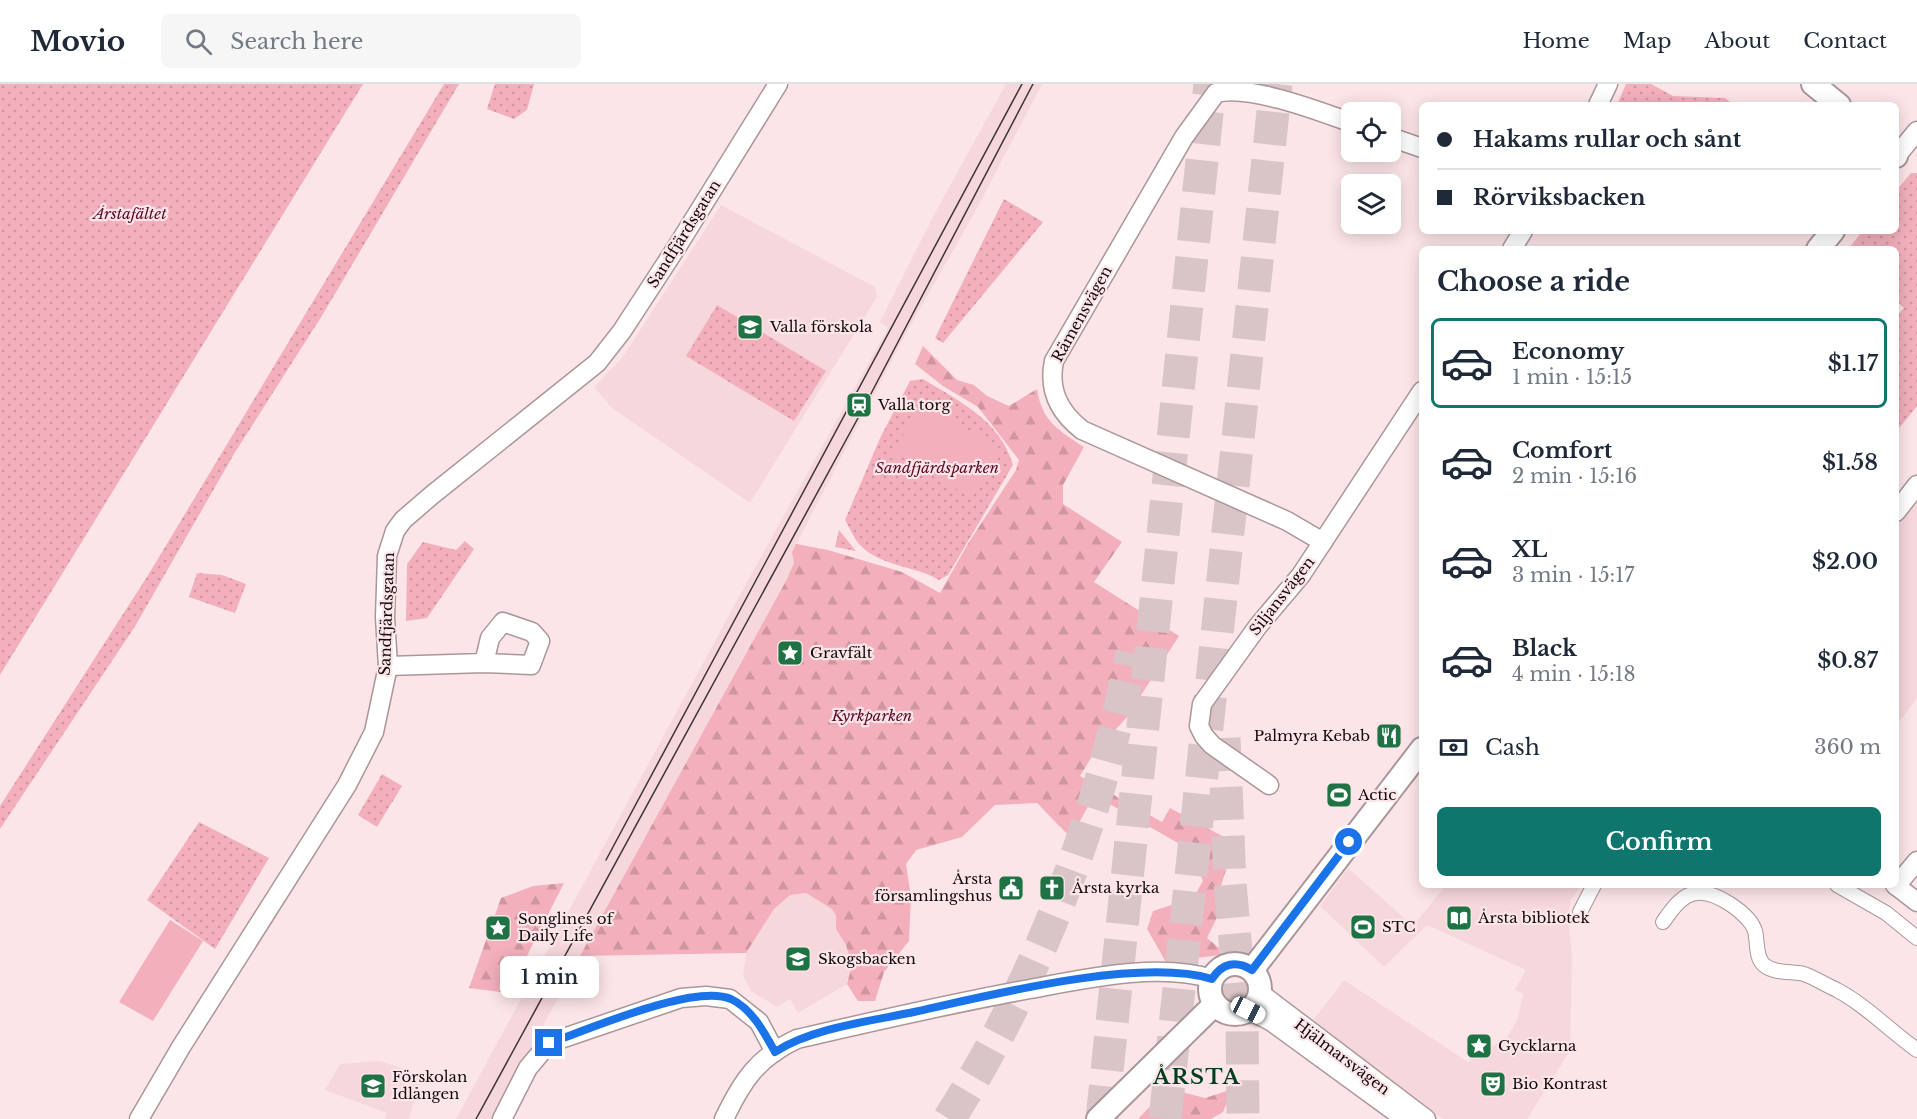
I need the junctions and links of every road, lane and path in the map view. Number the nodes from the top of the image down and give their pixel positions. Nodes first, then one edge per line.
1 (778, 84) edge
2 (1608, 84) edge
3 (1813, 84) edge
4 (1246, 87) edge
5 (1600, 102) edge
6 (1835, 102) edge
7 (1341, 119) edge
8 (1917, 131) edge
9 (1401, 141) edge
10 (1419, 147) edge
11 (1899, 151) edge
12 (1830, 234) edge
13 (1820, 246) edge
14 (1419, 396) edge
15 (1917, 485) edge
16 (1899, 508) edge
17 (1323, 542) junction
18 (484, 663) dead end
19 (388, 666) junction
20 (1419, 753) edge
21 (1269, 785) dead end
22 (1917, 861) edge
23 (1899, 882) edge
24 (1899, 887) edge
25 (1592, 888) edge
26 (1842, 888) edge
27 (1917, 902) edge
28 (1580, 912) dead end
29 (1662, 922) dead end
30 (1917, 938) edge
31 (1252, 970) junction
32 (1212, 979) junction
33 (1254, 1002) junction
34 (1215, 1004) junction
35 (1917, 1050) edge
36 (775, 1052) junction
37 (1424, 1118) edge
38 (139, 1119) edge
39 (502, 1119) edge
40 (723, 1119) edge
41 (1098, 1119) edge
42 (1404, 1119) edge

1 - 19 street, Sandfjärdsgatan
2 - 5 street
3 - 6 street
4 - 7 street, Rämensvägen
4 - 17 street, Rämensvägen
8 - 11 street
9 - 10 street
12 - 13 street
14 - 17 street, Siljansvägen
15 - 16 street
17 - 21 street, Siljansvägen
18 - 19 street
19 - 38 street, Sandfjärdsgatan
20 - 31 street
22 - 23 street
24 - 27 street
25 - 28 street
26 - 30 street
29 - 35 street
31 - 32 street
31 - 33 street
32 - 34 street
32 - 36 street
33 - 34 street
33 - 37 street, Hjälmarsvägen
33 - 42 street, Hjälmarsvägen
34 - 41 street
36 - 39 street
36 - 40 street

